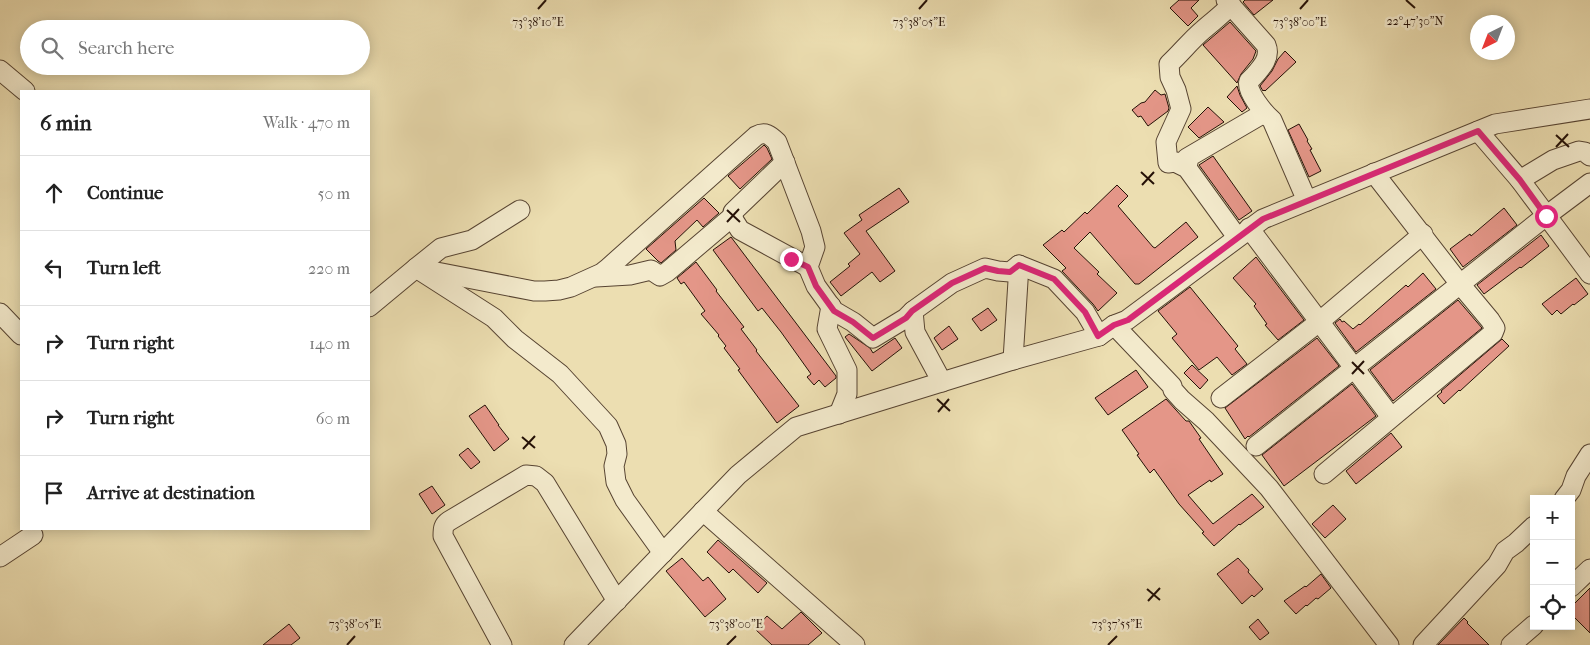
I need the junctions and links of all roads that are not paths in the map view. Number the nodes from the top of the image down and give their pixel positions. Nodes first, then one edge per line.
1 (1228, 3) edge
2 (0, 70) edge
3 (24, 90) edge
4 (1590, 109) edge
5 (1264, 113) junction
6 (1478, 131) junction
7 (1590, 156) edge
8 (784, 162) junction
9 (1175, 162) junction
10 (1374, 173) junction
11 (1520, 180) junction
12 (1590, 183) edge
13 (1306, 201) junction
14 (520, 210) dead end
15 (733, 216) junction
16 (1546, 216) junction
17 (1243, 232) junction
18 (1423, 234) junction
19 (1019, 265) junction
20 (808, 267) junction
21 (1588, 267) edge
22 (416, 268) junction
23 (593, 277) junction
24 (1460, 284) junction
25 (370, 306) edge
26 (830, 306) junction
27 (912, 311) junction
28 (0, 313) edge
29 (1319, 322) junction
30 (1106, 330) junction
31 (20, 334) edge
32 (1013, 360) junction
33 (1355, 368) junction
34 (942, 382) junction
35 (1221, 398) dead end
36 (839, 414) junction
37 (1391, 417) junction
38 (1256, 446) dead end
39 (1590, 454) edge
40 (1324, 474) dead end
41 (1567, 495) edge
42 (703, 511) junction
43 (1530, 530) edge
44 (33, 535) dead end
45 (663, 553) junction
46 (0, 557) edge
47 (1590, 570) edge
48 (1573, 585) edge
49 (617, 601) junction
50 (1530, 628) edge
51 (502, 645) edge
52 (574, 645) edge
53 (855, 645) edge
54 (1389, 645) edge
55 (1423, 645) edge
56 (1511, 645) edge

1 - 5 street
1 - 9 street
2 - 3 street
4 - 6 street
5 - 9 street
5 - 13 street
6 - 10 street
6 - 11 street
7 - 11 street
8 - 15 street
8 - 20 street
8 - 23 street
9 - 17 street
10 - 13 street
10 - 18 street
11 - 16 street
12 - 16 street
13 - 17 street
14 - 22 street
15 - 20 street
15 - 23 street
16 - 21 street
16 - 24 street
17 - 29 street
17 - 30 street
18 - 24 street
18 - 29 street
19 - 27 street
19 - 30 street
19 - 32 street
20 - 26 street
22 - 23 street
22 - 25 street
22 - 45 street
24 - 33 street
24 - 37 street
26 - 27 street
26 - 36 street
27 - 34 street
28 - 31 street
29 - 33 street
29 - 35 street
30 - 32 street
30 - 54 street
32 - 34 street
33 - 37 street
33 - 38 street
34 - 36 street
36 - 42 street
37 - 40 street
39 - 41 street
42 - 45 street
42 - 53 street
43 - 55 street
44 - 46 street
45 - 49 street
47 - 48 street
49 - 51 street
49 - 52 street
50 - 56 street

